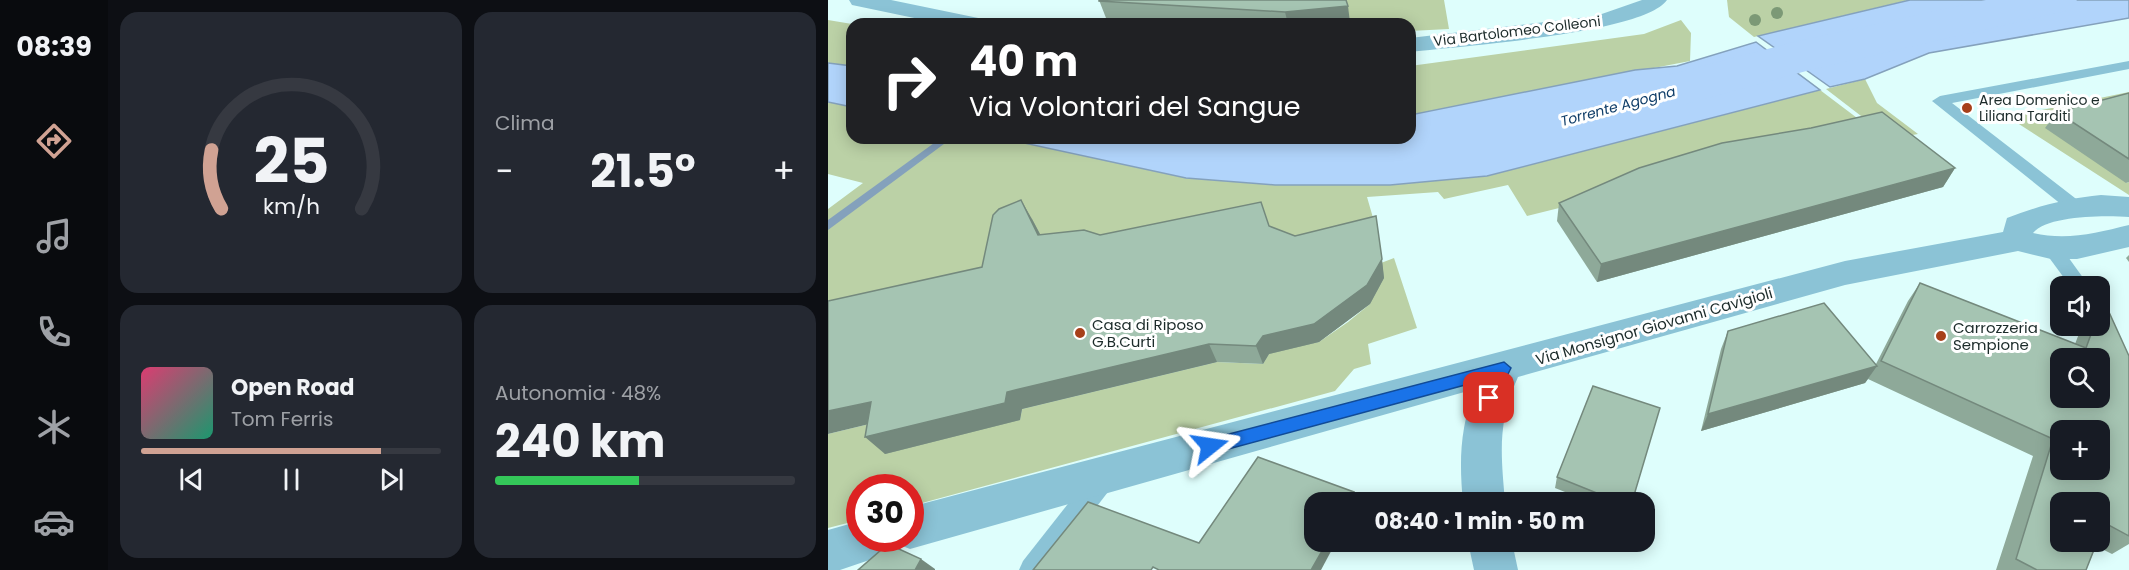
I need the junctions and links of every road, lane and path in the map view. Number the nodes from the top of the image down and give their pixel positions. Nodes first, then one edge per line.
1 (860, 0) edge
2 (938, 0) edge
3 (1656, 0) edge
4 (918, 14) junction
5 (941, 18) edge
6 (1416, 44) edge
7 (2129, 65) edge
8 (2129, 207) edge
9 (2078, 208) junction
10 (2129, 236) edge
11 (2034, 244) junction
12 (2069, 276) edge
13 (1504, 368) junction
14 (1106, 474) junction
15 (1483, 492) edge
16 (924, 524) edge
17 (846, 547) edge
18 (828, 552) edge
19 (1492, 552) edge
20 (1032, 570) edge
21 (1496, 570) edge

1 - 4 street
2 - 4 street
3 - 6 street, Via Bartolomeo Colleoni
4 - 5 street
7 - 9 lane
8 - 9 street
9 - 11 street
10 - 11 street, Via Monsignor Giovanni Cavigioli
11 - 12 lane
11 - 13 street, Via Monsignor Giovanni Cavigioli
13 - 14 street, Via Monsignor Giovanni Cavigioli
13 - 15 street
14 - 16 street, Via Monsignor Giovanni Cavigioli
14 - 20 lane
17 - 18 street
19 - 21 street

